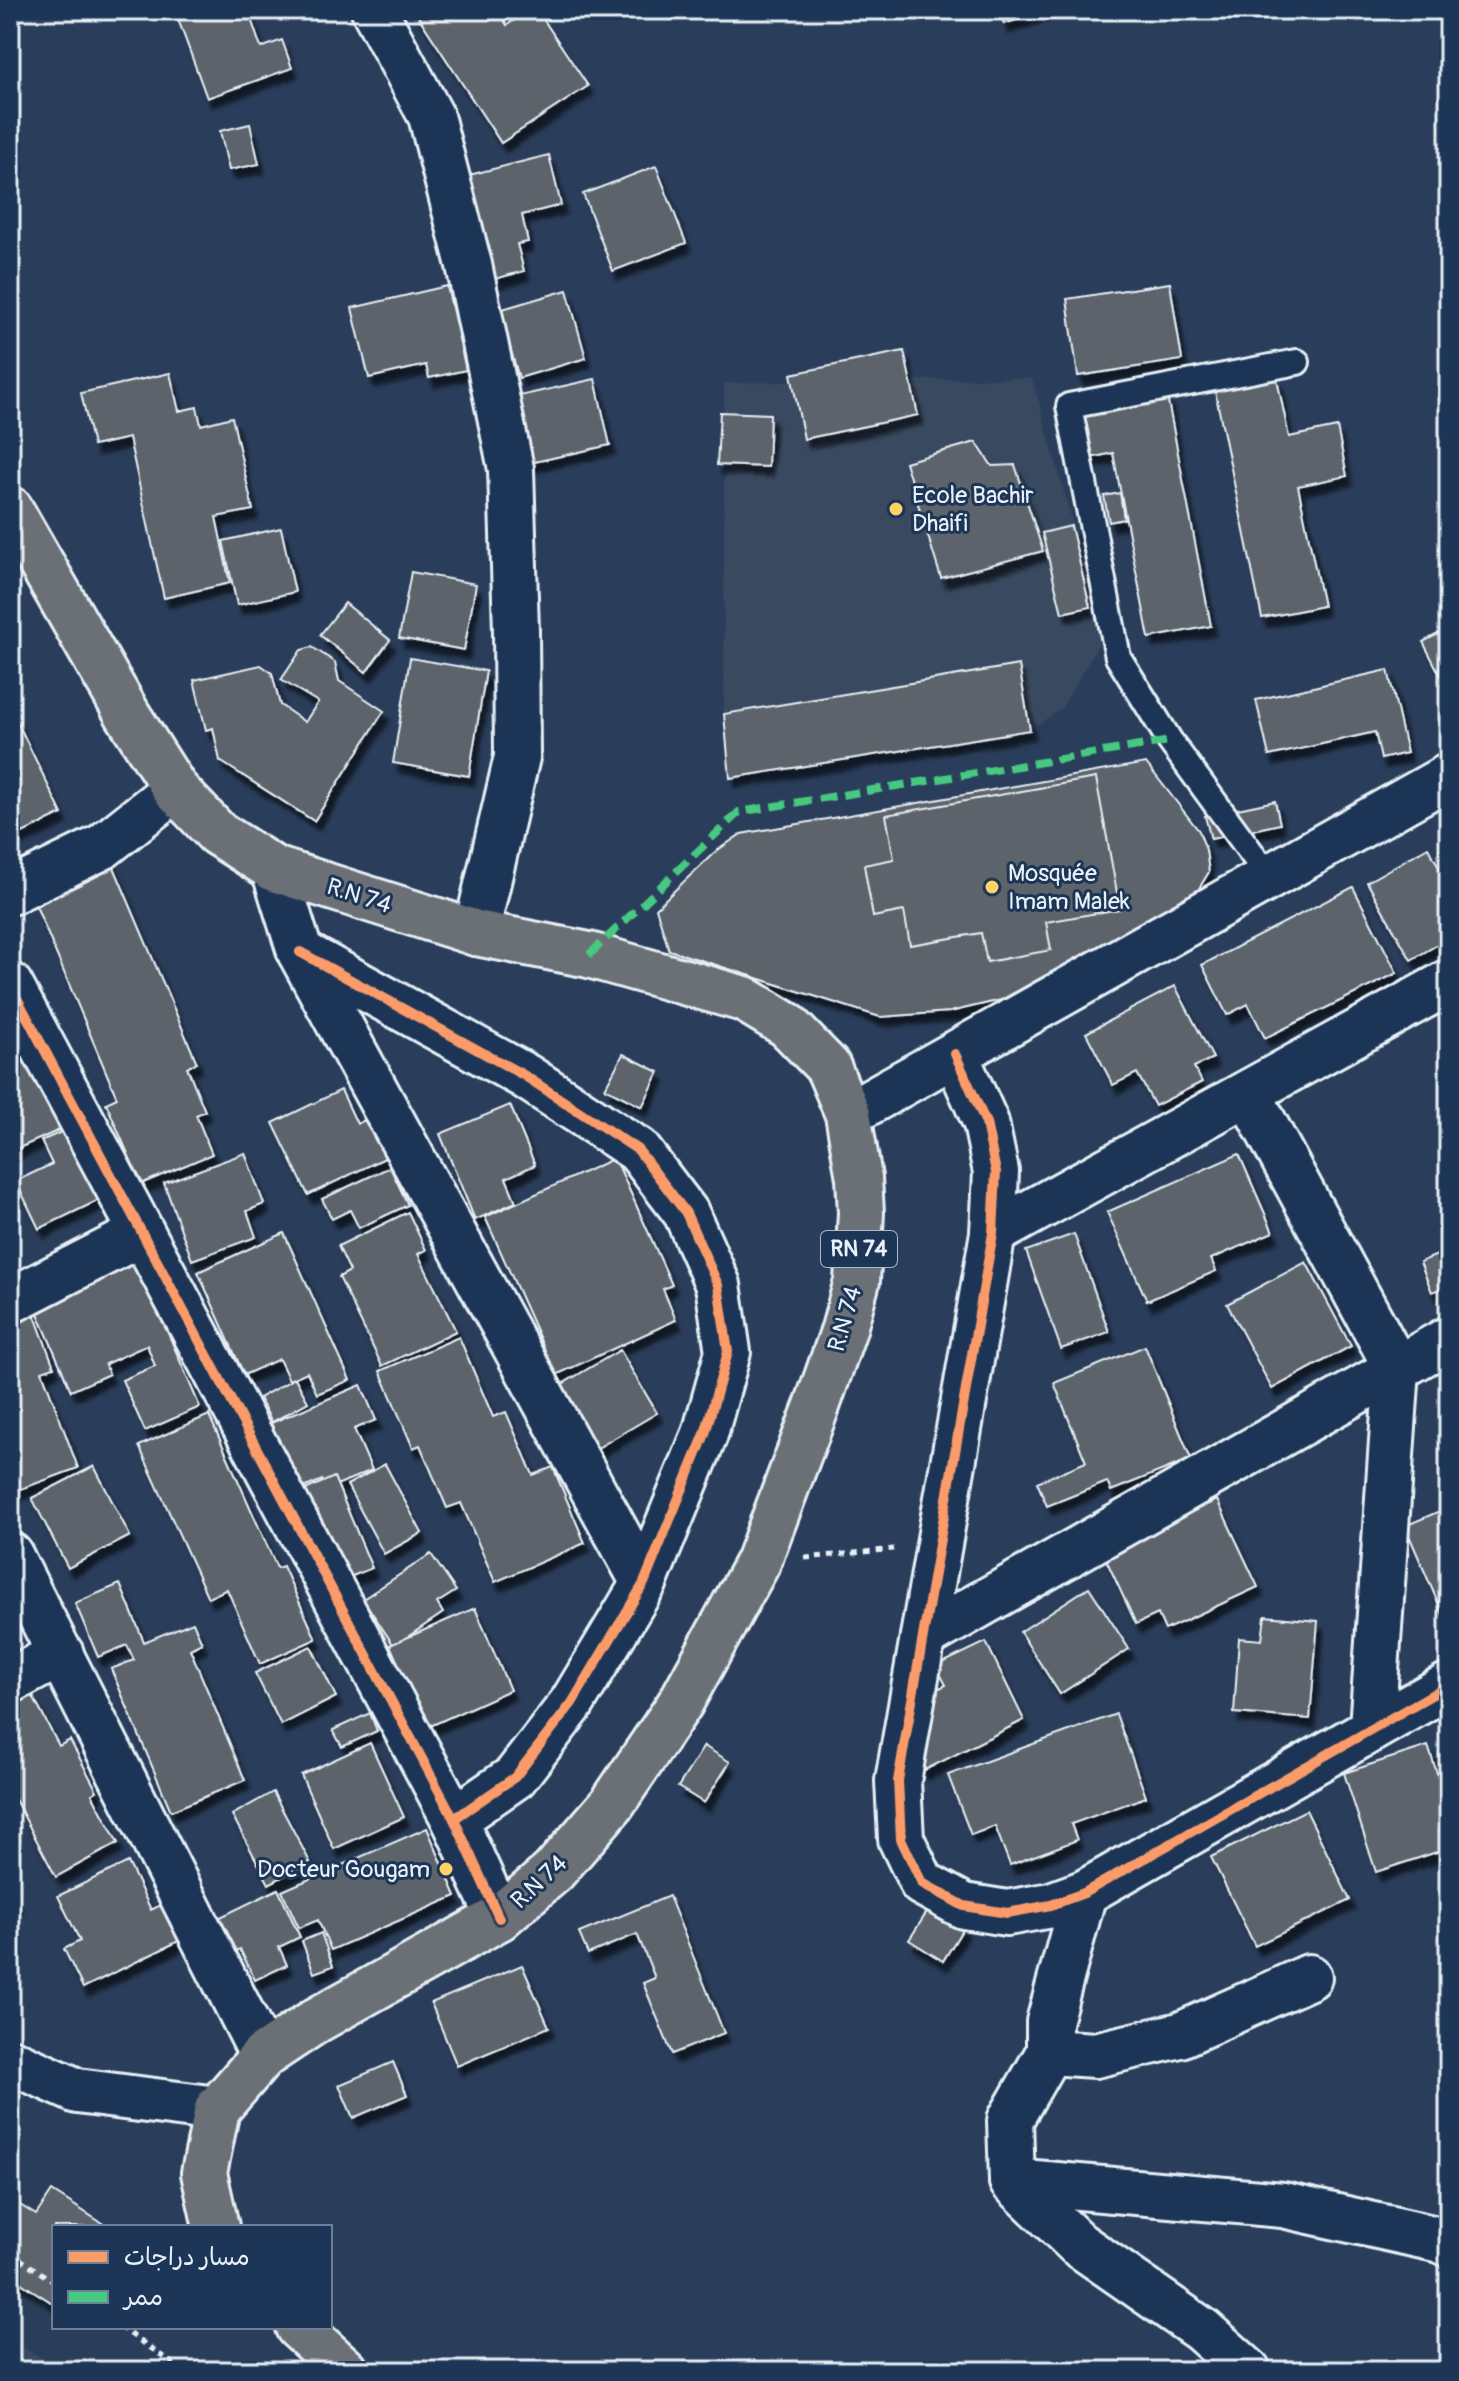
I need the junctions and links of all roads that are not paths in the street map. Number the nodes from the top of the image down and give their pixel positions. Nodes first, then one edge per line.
1 (374, 10) edge
2 (1297, 362) dead end
3 (10, 509) edge
4 (1449, 776) edge
5 (175, 789) junction
6 (274, 869) junction
7 (1269, 877) junction
8 (10, 892) edge
9 (476, 933) junction
10 (300, 952) junction
11 (1449, 982) edge
12 (10, 985) edge
13 (955, 1054) junction
14 (1248, 1093) junction
15 (848, 1114) junction
16 (142, 1233) junction
17 (993, 1233) junction
18 (10, 1301) edge
19 (1449, 1339) edge
20 (1397, 1369) junction
21 (10, 1555) edge
22 (644, 1583) junction
23 (923, 1637) junction
24 (61, 1654) junction
25 (10, 1681) edge
26 (1449, 1685) edge
27 (1372, 1728) junction
28 (454, 1819) junction
29 (1084, 1893) junction
30 (499, 1918) junction
31 (1309, 1977) dead end
32 (1049, 2052) junction
33 (263, 2056) junction
34 (10, 2061) edge
35 (217, 2109) junction
36 (1012, 2181) junction
37 (216, 2225) edge
38 (1449, 2244) edge
39 (300, 2329) edge
40 (346, 2371) edge
41 (1248, 2371) edge

1 - 9 street
2 - 7 lane
3 - 5 main road, R.N 74 / RN 74
4 - 7 street
5 - 6 main road, R.N 74 / RN 74
5 - 8 street
6 - 9 main road, R.N 74 / RN 74
6 - 10 street
7 - 13 street
9 - 15 main road, R.N 74 / RN 74
10 - 22 street
10 - 22 street
11 - 14 street
12 - 16 street
13 - 15 street
13 - 17 street
14 - 17 street
14 - 20 street
15 - 30 main road, R.N 74 / RN 74
16 - 18 street
16 - 28 street
17 - 23 street
19 - 20 street
20 - 23 street
20 - 27 street
21 - 24 street
22 - 28 street
23 - 29 street
24 - 25 street
24 - 33 street
26 - 27 street
27 - 29 street
28 - 30 street
29 - 32 street
30 - 33 main road, R.N 74 / RN 74
31 - 32 street
32 - 36 street
33 - 35 main road, R.N 74 / RN 74
34 - 35 street
35 - 37 main road, R.N 74 / RN 74
36 - 38 street
36 - 41 street
39 - 40 main road

